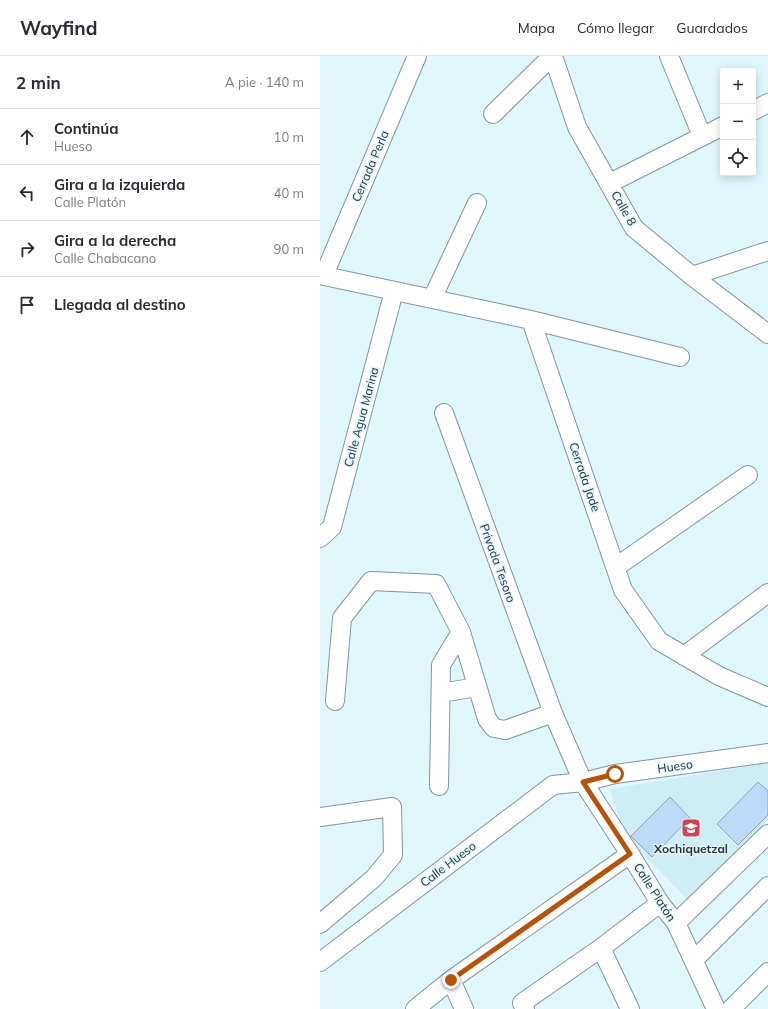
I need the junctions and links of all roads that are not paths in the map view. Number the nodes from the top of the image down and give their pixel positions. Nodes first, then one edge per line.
1 (417, 56) edge
2 (553, 56) edge
3 (669, 56) edge
4 (768, 103) edge
5 (756, 109) edge
6 (493, 114) dead end
7 (720, 127) edge
8 (702, 136) junction
9 (610, 183) junction
10 (477, 203) dead end
11 (768, 251) edge
12 (322, 275) edge
13 (692, 276) junction
14 (394, 291) junction
15 (432, 299) junction
16 (531, 320) junction
17 (768, 334) edge
18 (680, 357) dead end
19 (444, 413) dead end
20 (748, 475) dead end
21 (320, 538) edge
22 (616, 566) junction
23 (768, 593) edge
24 (461, 632) junction
25 (684, 656) junction
26 (477, 687) junction
27 (441, 693) junction
28 (768, 697) edge
29 (335, 701) dead end
30 (553, 713) junction
31 (768, 753) edge
32 (583, 782) junction
33 (439, 786) dead end
34 (320, 817) edge
35 (768, 834) edge
36 (630, 854) junction
37 (768, 886) edge
38 (660, 903) junction
39 (676, 923) junction
40 (320, 924) edge
41 (601, 948) junction
42 (694, 960) junction
43 (320, 962) edge
44 (768, 972) edge
45 (451, 980) junction
46 (415, 1009) edge
47 (464, 1009) edge
48 (525, 1009) edge
49 (630, 1009) edge
50 (716, 1009) edge
51 (731, 1009) edge

1 - 12 street, Cerrada Perla
2 - 6 street
2 - 9 street, Calle 8
3 - 8 street
4 - 5 street
7 - 8 street
8 - 9 street
9 - 13 street, Calle 8
10 - 15 street
11 - 13 street
12 - 14 street
13 - 17 street, Calle 8
14 - 15 street
14 - 21 street, Calle Agua Marina
15 - 16 street
16 - 18 street
16 - 22 street, Cerrada Jade
19 - 30 street, Privada Tesoro
20 - 22 street
22 - 25 street, Cerrada Jade
23 - 25 street
24 - 26 street
24 - 27 street
24 - 29 street
25 - 28 street, Cerrada Jade
26 - 27 street
26 - 30 street
27 - 33 street
30 - 32 street, Privada Tesoro
31 - 32 street, Hueso
32 - 36 street, Calle Platón
32 - 43 street, Calle Hueso
34 - 40 street
35 - 39 street
36 - 38 street, Calle Platón
36 - 45 street
37 - 42 street
38 - 39 street, Calle Platón
38 - 41 street
39 - 42 street, Calle Platón
41 - 48 street
41 - 49 street
42 - 50 street, Calle Platón
44 - 51 street
45 - 46 street
45 - 47 street

